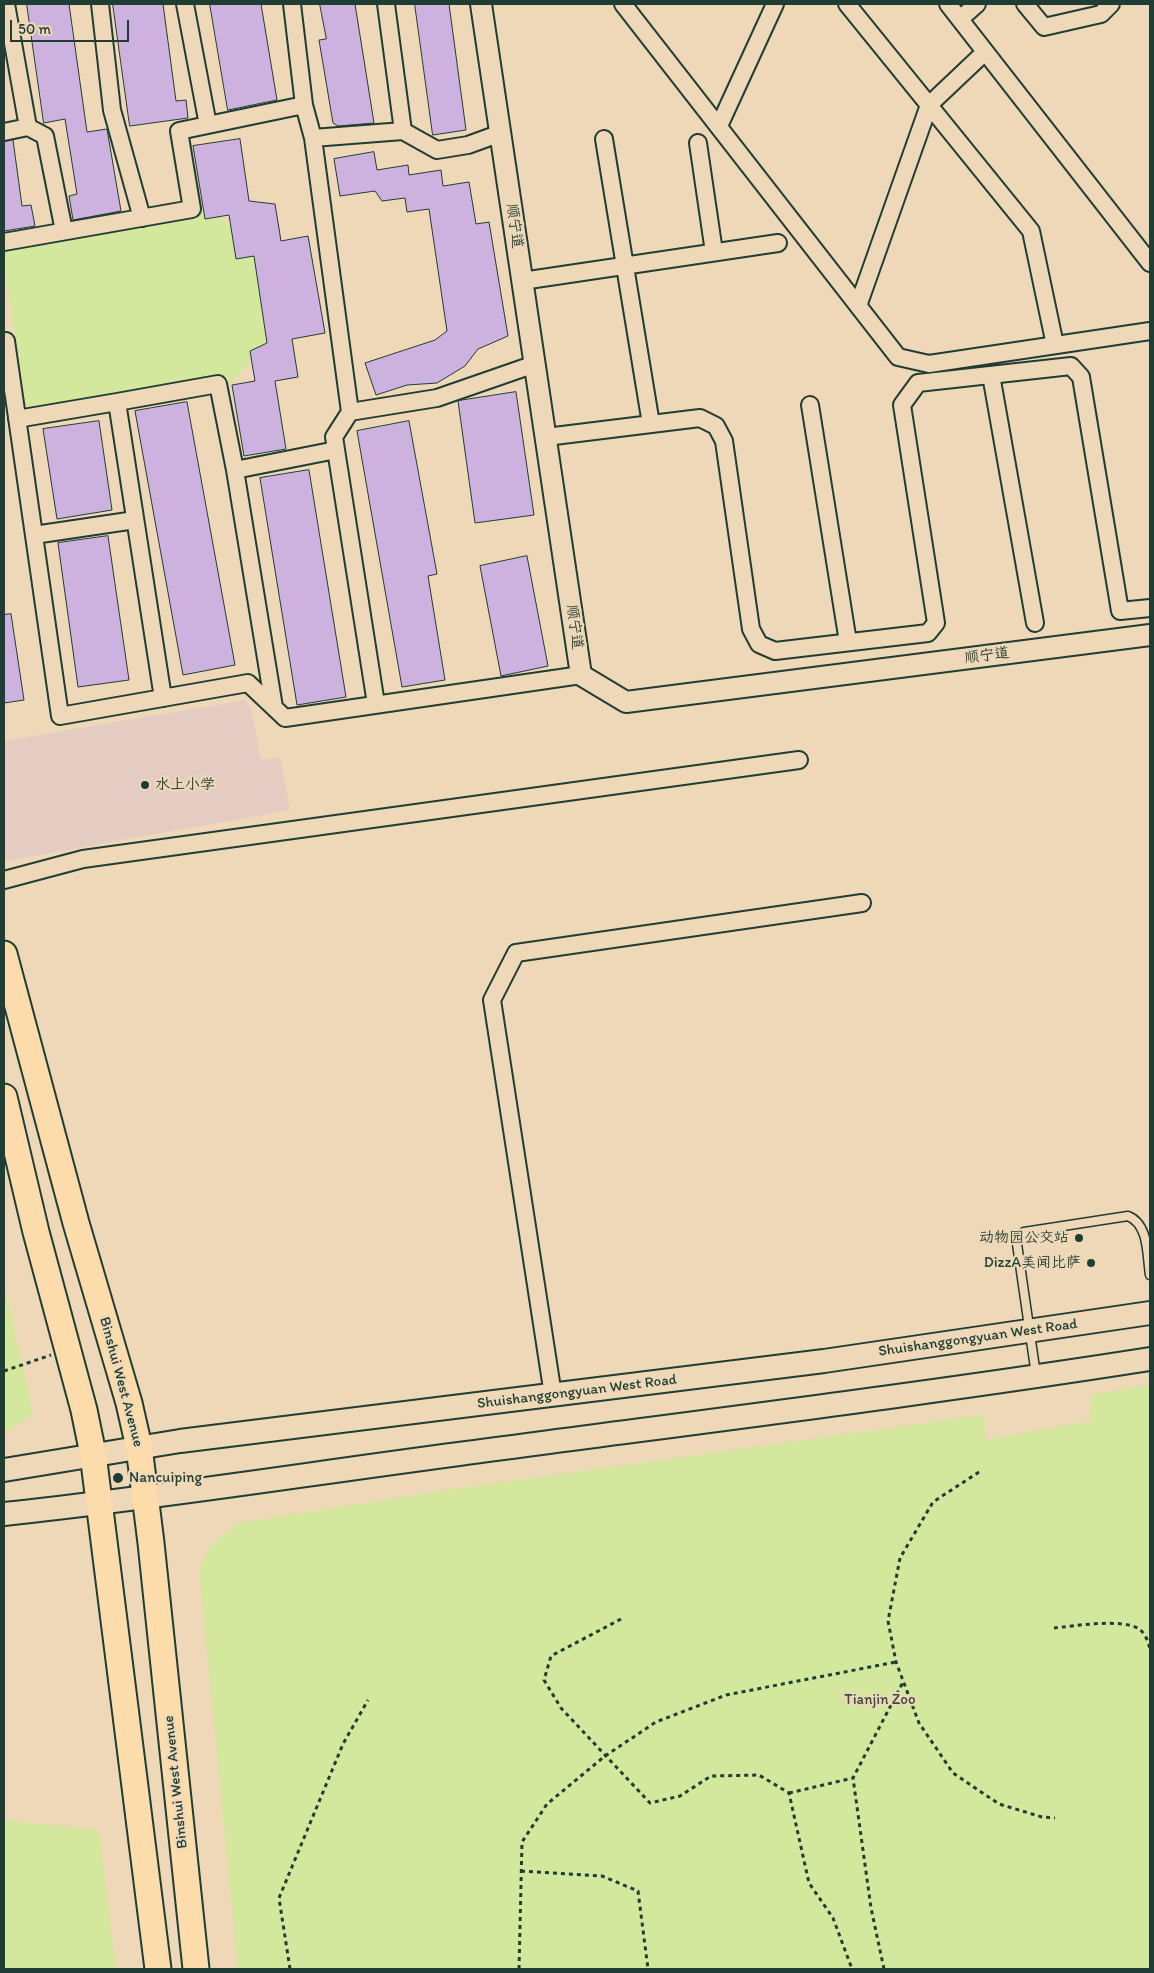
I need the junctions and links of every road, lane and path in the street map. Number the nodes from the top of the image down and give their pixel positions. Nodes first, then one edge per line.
1 (6, 4) edge
2 (100, 4) edge
3 (185, 4) edge
4 (292, 4) edge
5 (386, 4) edge
6 (481, 4) edge
7 (623, 4) edge
8 (775, 4) edge
9 (847, 4) edge
10 (948, 4) edge
11 (977, 4) edge
12 (1026, 4) edge
13 (1104, 7) edge
14 (960, 19) junction
15 (985, 52) junction
16 (304, 105) junction
17 (929, 105) junction
18 (208, 125) junction
19 (719, 126) junction
20 (28, 127) junction
21 (403, 130) junction
22 (4, 132) edge
23 (501, 133) junction
24 (313, 138) junction
25 (604, 139) dead end
26 (698, 143) dead end
27 (142, 218) junction
28 (64, 231) junction
29 (4, 242) edge
30 (778, 243) dead end
31 (714, 252) junction
32 (1150, 263) edge
33 (625, 266) junction
34 (522, 281) junction
35 (858, 306) junction
36 (1150, 331) edge
37 (4, 338) edge
38 (1055, 345) junction
39 (535, 364) junction
40 (990, 375) junction
41 (116, 402) junction
42 (810, 405) dead end
43 (350, 412) junction
44 (17, 419) junction
45 (650, 424) junction
46 (546, 437) junction
47 (336, 450) junction
48 (235, 470) junction
49 (135, 520) junction
50 (34, 535) junction
51 (1150, 608) edge
52 (1035, 623) dead end
53 (1150, 635) edge
54 (848, 642) junction
55 (581, 675) junction
56 (163, 698) junction
57 (376, 704) junction
58 (274, 707) junction
59 (799, 760) dead end
60 (4, 880) edge
61 (862, 903) dead end
62 (4, 954) edge
63 (4, 1097) edge
64 (1150, 1275) edge
65 (1150, 1313) edge
66 (1029, 1331) junction
67 (69, 1350) junction
68 (1150, 1359) edge
69 (4, 1371) edge
70 (1037, 1377) junction
71 (553, 1395) junction
72 (139, 1447) junction
73 (93, 1454) junction
74 (4, 1470) edge
75 (979, 1472) dead end
76 (145, 1498) junction
77 (100, 1504) junction
78 (4, 1514) edge
79 (621, 1619) dead end
80 (1054, 1628) dead end
81 (1150, 1649) edge
82 (896, 1662) junction
83 (903, 1682) junction
84 (368, 1700) dead end
85 (605, 1756) junction
86 (853, 1778) junction
87 (789, 1793) junction
88 (1055, 1818) dead end
89 (521, 1871) junction
90 (158, 1969) edge
91 (196, 1969) edge
92 (290, 1969) edge
93 (519, 1969) edge
94 (648, 1969) edge
95 (852, 1969) edge
96 (884, 1969) edge

1 - 20 street
2 - 27 street
3 - 18 street
4 - 16 street
5 - 21 street
6 - 23 street, 顺宁道
7 - 19 street
8 - 19 street
9 - 17 street
10 - 14 street
11 - 14 street
12 - 13 street
14 - 15 street
15 - 17 street
15 - 32 street
16 - 18 street
16 - 24 street
17 - 35 street
17 - 38 street
18 - 27 street
19 - 35 street
20 - 22 street
20 - 28 street
21 - 23 street
21 - 24 street
23 - 34 street, 顺宁道
24 - 43 street
25 - 33 street
26 - 31 street
27 - 28 street
28 - 29 street
30 - 31 street
31 - 33 street
33 - 34 street
33 - 45 street
34 - 39 street, 顺宁道
35 - 38 street
36 - 38 street
37 - 44 street
39 - 43 street
39 - 46 street, 顺宁道
40 - 51 street
40 - 52 street
40 - 54 street
41 - 44 street
41 - 48 street
41 - 49 street
42 - 54 street
43 - 47 street
44 - 50 street
45 - 46 street
45 - 54 street
46 - 55 street, 顺宁道
47 - 48 street
47 - 57 street
48 - 58 street
49 - 50 street
49 - 56 street
50 - 56 street
53 - 55 street, 顺宁道
55 - 57 street
56 - 58 street
57 - 58 street
59 - 60 street
61 - 71 street
62 - 72 main road, Binshui West Avenue
63 - 67 main road
64 - 66 lane
65 - 66 main road, Shuishanggongyuan West Road
66 - 70 lane
66 - 71 main road, Shuishanggongyuan West Road
67 - 69 path
67 - 73 main road
68 - 70 main road
70 - 76 main road
71 - 72 main road, Shuishanggongyuan West Road
72 - 73 main road, Shuishanggongyuan West Road
72 - 76 main road, Binshui West Avenue
73 - 74 main road, Shuishanggongyuan West Road
73 - 77 main road
75 - 82 path
76 - 77 main road
76 - 91 main road, Binshui West Avenue
77 - 78 main road
77 - 90 main road
79 - 85 path
80 - 81 path
82 - 83 path
82 - 85 path
83 - 86 path
83 - 88 path
84 - 92 path
85 - 87 path
85 - 89 path
86 - 87 path
86 - 96 path
87 - 95 path
89 - 93 path
89 - 94 path

